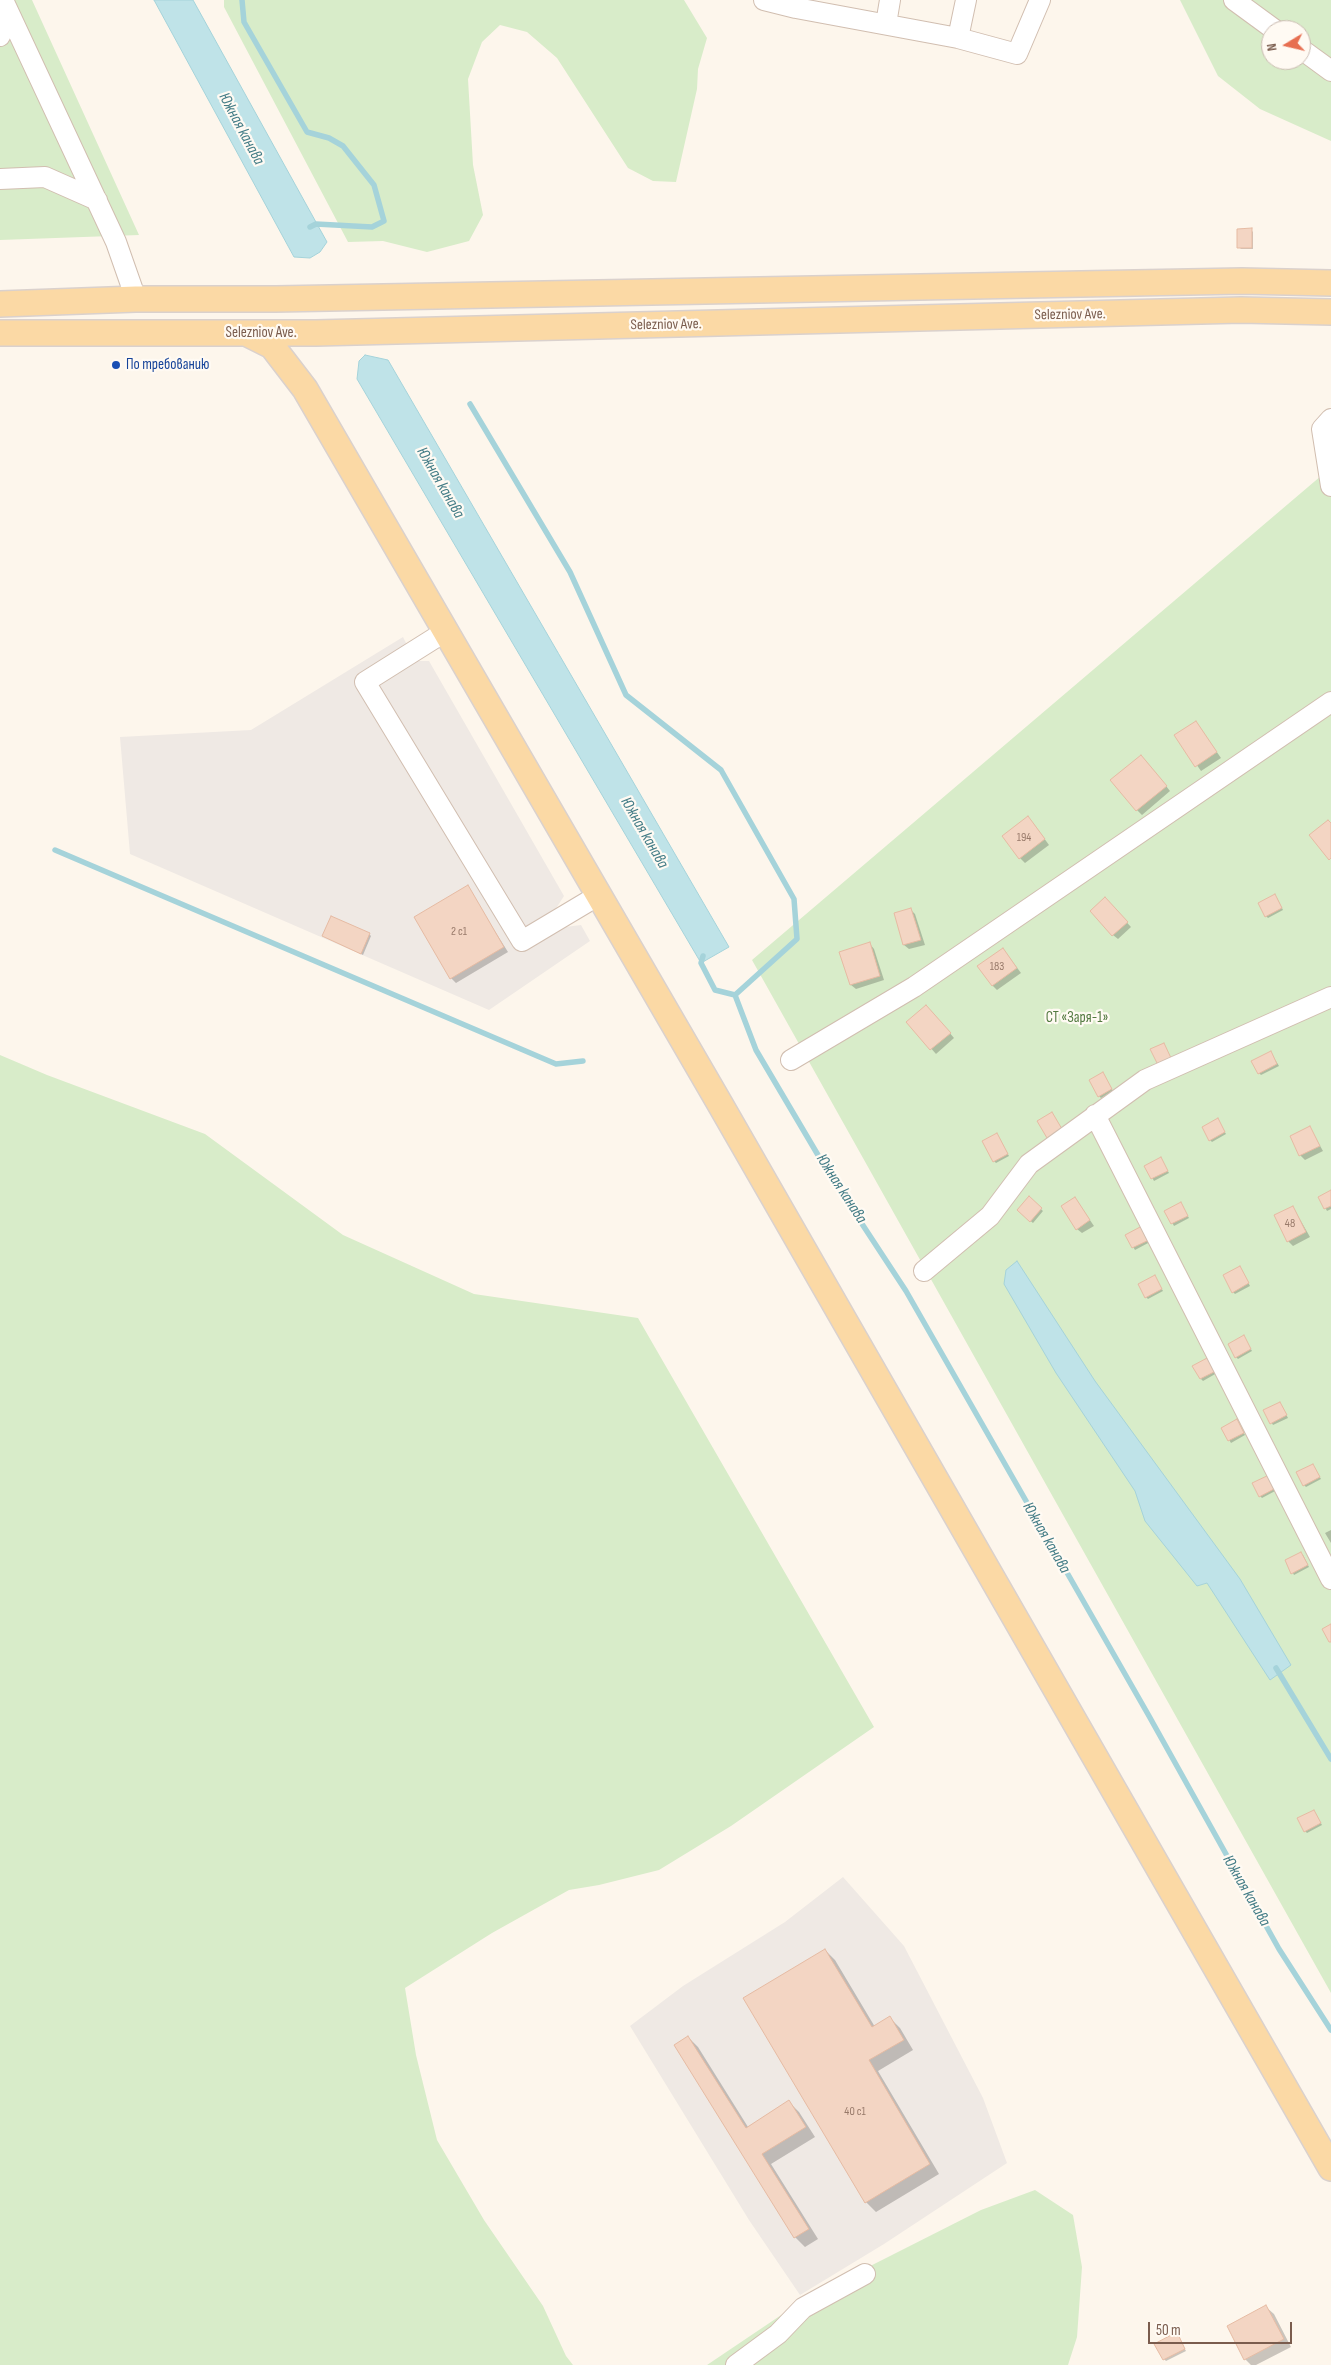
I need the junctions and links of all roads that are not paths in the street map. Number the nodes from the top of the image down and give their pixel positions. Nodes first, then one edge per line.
1 (3, 0) edge
2 (764, 0) edge
3 (890, 0) edge
4 (966, 0) edge
5 (1040, 0) edge
6 (1234, 0) edge
7 (0, 8) edge
8 (1261, 20) edge
9 (886, 24) junction
10 (0, 36) edge
11 (958, 38) junction
12 (1311, 57) edge
13 (1331, 72) edge
14 (0, 179) edge
15 (97, 200) junction
16 (1331, 283) edge
17 (136, 299) junction
18 (0, 304) edge
19 (1331, 312) edge
20 (0, 333) edge
21 (246, 333) junction
22 (316, 333) junction
23 (299, 380) junction
24 (1331, 419) edge
25 (1331, 486) edge
26 (446, 631) junction
27 (1331, 702) edge
28 (599, 895) junction
29 (1331, 997) edge
30 (791, 1060) dead end
31 (1095, 1115) junction
32 (924, 1271) dead end
33 (1331, 1579) edge
34 (1331, 2168) edge
35 (865, 2274) dead end
36 (736, 2365) edge

1 - 15 lane
2 - 9 lane
3 - 9 lane
4 - 11 lane
5 - 11 lane
6 - 8 lane
7 - 10 lane
9 - 11 lane
12 - 13 lane
14 - 15 lane
15 - 17 lane
16 - 17 main road, Selezniov Ave.
17 - 18 main road, Selezniov Ave.
19 - 22 main road, Selezniov Ave.
20 - 21 main road, Selezniov Ave.
21 - 22 main road, Selezniov Ave.
21 - 23 main road
22 - 23 main road
23 - 26 main road
24 - 25 lane
26 - 28 main road
26 - 28 lane
27 - 30 lane
28 - 34 main road
29 - 31 lane
31 - 32 lane
31 - 33 lane
35 - 36 lane

